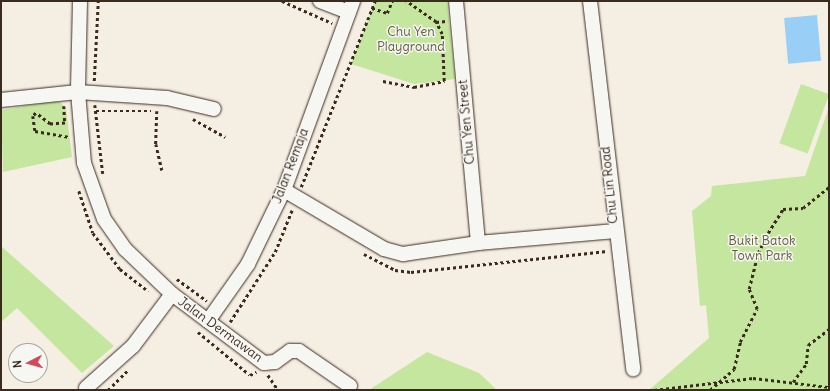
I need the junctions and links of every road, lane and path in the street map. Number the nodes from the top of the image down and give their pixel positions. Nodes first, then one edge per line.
1 (80, 1) edge
2 (98, 1) edge
3 (282, 1) edge
4 (320, 1) edge
5 (375, 1) edge
6 (392, 1) edge
7 (406, 1) edge
8 (456, 1) edge
9 (590, 1) edge
10 (348, 8) edge
11 (372, 8) junction
12 (447, 21) dead end
13 (436, 22) junction
14 (384, 81) dead end
15 (71, 93) junction
16 (94, 93) junction
17 (1, 100) edge
18 (214, 109) dead end
19 (157, 111) junction
20 (96, 112) junction
21 (163, 112) dead end
22 (187, 117) dead end
23 (72, 130) dead end
24 (225, 136) dead end
25 (73, 138) junction
26 (73, 143) dead end
27 (162, 170) dead end
28 (104, 182) dead end
29 (78, 183) dead end
30 (829, 188) edge
31 (284, 190) junction
32 (297, 198) junction
33 (616, 231) junction
34 (478, 243) junction
35 (170, 274) dead end
36 (213, 296) dead end
37 (169, 299) junction
38 (208, 321) junction
39 (231, 327) dead end
40 (193, 328) dead end
41 (829, 329) edge
42 (136, 362) dead end
43 (263, 365) junction
44 (633, 369) dead end
45 (716, 382) junction
46 (793, 382) junction
47 (350, 386) dead end
48 (829, 387) edge
49 (86, 388) dead end
50 (108, 390) edge
51 (278, 390) edge
52 (654, 390) edge
53 (710, 390) edge

1 - 15 street, Jalan Dermawan
2 - 16 path
3 - 10 path
4 - 10 street
5 - 11 path
6 - 11 path
7 - 13 path
8 - 34 street, Chu Yen Street
9 - 33 street, Chu Lin Road
10 - 31 street, Jalan Remaja
11 - 32 path
12 - 13 path
13 - 14 path
15 - 16 street
15 - 17 street
15 - 25 path
15 - 37 street, Jalan Dermawan
16 - 18 street
16 - 20 path
19 - 20 path
19 - 21 path
19 - 27 path
20 - 28 path
22 - 24 path
23 - 25 path
25 - 26 path
29 - 37 path
30 - 45 path
31 - 32 street
31 - 38 street, Jalan Remaja
32 - 34 street
32 - 39 path
33 - 34 street
33 - 44 street, Chu Lin Road
35 - 36 path
37 - 38 street, Jalan Dermawan
37 - 49 street, Jalan Dermawan
38 - 43 street, Jalan Dermawan
40 - 43 path
41 - 46 path
42 - 50 path
43 - 47 street, Jalan Dermawan
43 - 51 path
45 - 46 path
45 - 52 path
45 - 53 path
46 - 48 path

